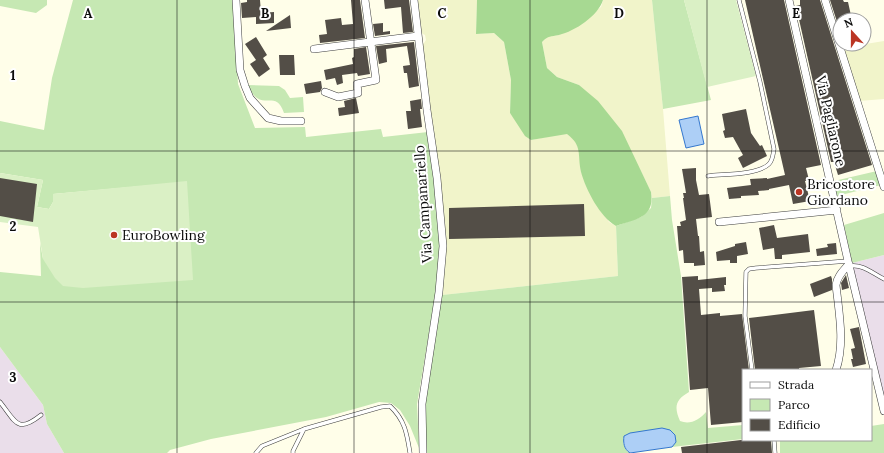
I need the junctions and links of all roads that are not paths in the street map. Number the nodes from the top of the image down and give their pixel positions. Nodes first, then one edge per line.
1 (236, 0) edge
2 (365, 0) edge
3 (414, 0) edge
4 (739, 0) edge
5 (789, 0) edge
6 (825, 0) edge
7 (418, 36) junction
8 (370, 42) junction
9 (314, 49) dead end
10 (326, 92) dead end
11 (302, 121) dead end
12 (708, 176) dead end
13 (884, 187) edge
14 (837, 210) junction
15 (719, 222) dead end
16 (849, 264) junction
17 (884, 279) edge
18 (752, 369) edge
19 (836, 369) edge
20 (0, 402) edge
21 (884, 411) edge
22 (41, 415) dead end
23 (304, 429) junction
24 (774, 441) edge
25 (256, 453) edge
26 (293, 453) edge
27 (410, 453) edge
28 (423, 453) edge
29 (775, 453) edge

1 - 11 street
2 - 8 street
3 - 7 street, Via Campanariello
4 - 12 lane
5 - 14 street, Via Pagliarone
6 - 13 street
7 - 8 street
7 - 28 street, Via Campanariello
8 - 9 street
8 - 10 street
14 - 15 street
14 - 16 street, Via Pagliarone
16 - 17 lane
16 - 18 lane
16 - 19 street
16 - 21 street, Via Pagliarone
20 - 22 lane
23 - 25 lane
23 - 26 lane
23 - 27 lane
24 - 29 lane

